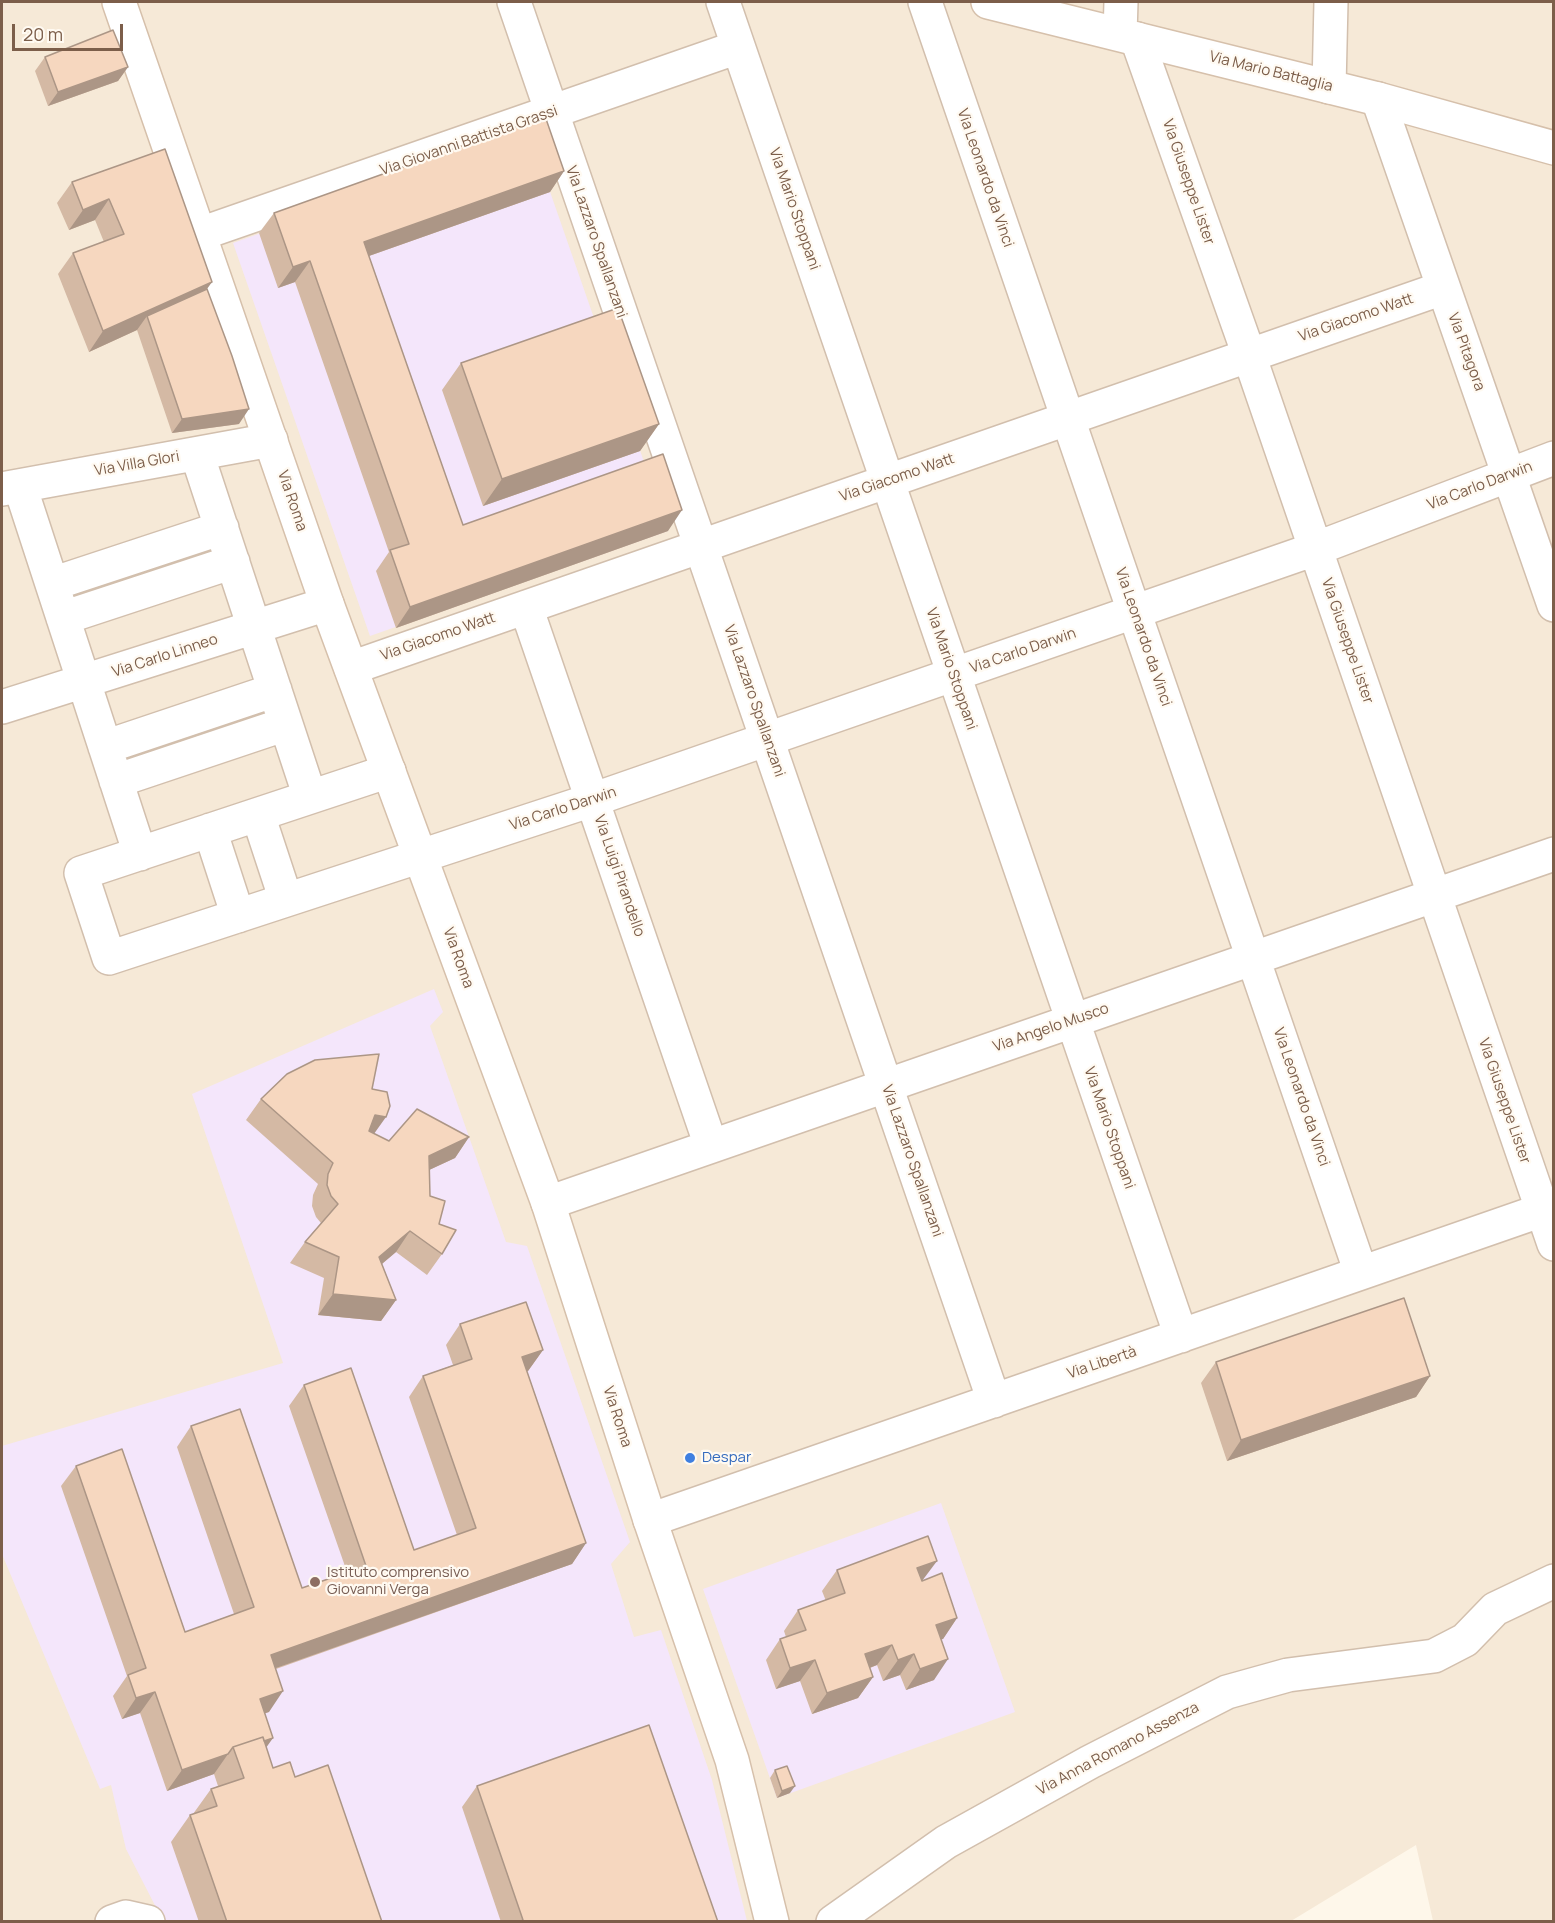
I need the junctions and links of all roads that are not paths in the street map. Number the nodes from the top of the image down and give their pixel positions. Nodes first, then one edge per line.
1 (119, 2) edge
2 (514, 2) edge
3 (723, 2) edge
4 (925, 2) edge
5 (988, 2) edge
6 (1121, 2) edge
7 (1331, 2) edge
8 (1129, 37) junction
9 (738, 47) junction
10 (1329, 87) junction
11 (1378, 99) junction
12 (552, 112) junction
13 (1554, 148) edge
14 (200, 234) junction
15 (1443, 288) junction
16 (1249, 355) junction
17 (1068, 419) junction
18 (272, 440) junction
19 (197, 454) junction
20 (1554, 458) edge
21 (1510, 475) junction
22 (888, 481) junction
23 (11, 487) edge
24 (222, 528) junction
25 (701, 546) junction
26 (1315, 549) junction
27 (233, 562) junction
28 (52, 584) junction
29 (327, 604) junction
30 (1554, 605) edge
31 (526, 607) junction
32 (1134, 612) junction
33 (63, 618) junction
34 (255, 628) junction
35 (351, 668) junction
36 (953, 675) junction
37 (84, 682) junction
38 (275, 690) junction
39 (2, 708) edge
40 (286, 724) junction
41 (767, 740) junction
42 (105, 747) junction
43 (389, 771) junction
44 (116, 781) junction
45 (310, 797) junction
46 (592, 800) junction
47 (258, 815) junction
48 (210, 830) junction
49 (140, 854) junction
50 (1554, 854) edge
51 (420, 855) junction
52 (1434, 895) junction
53 (286, 900) junction
54 (238, 916) junction
55 (1253, 958) junction
56 (1072, 1021) junction
57 (886, 1086) junction
58 (711, 1146) junction
59 (548, 1203) junction
60 (1548, 1208) edge
61 (1554, 1244) edge
62 (1361, 1273) junction
63 (1181, 1336) junction
64 (994, 1401) junction
65 (650, 1520) junction
66 (1554, 1581) edge
67 (112, 1922) edge
68 (148, 1922) edge
69 (772, 1922) edge
70 (832, 1922) edge

1 - 14 street, Via Roma
2 - 12 street, Via Lazzaro Spallanzani
3 - 9 street, Via Mario Stoppani
4 - 17 street, Via Leonardo da Vinci
5 - 8 street, Via Mario Battaglia
6 - 8 street
7 - 10 street
8 - 10 street, Via Mario Battaglia
8 - 16 street, Via Giuseppe Lister
9 - 12 street, Via Giovanni Battista Grassi
9 - 22 street, Via Mario Stoppani
10 - 11 street, Via Mario Battaglia
11 - 13 street, Via Mario Battaglia
11 - 15 street, Via Pitagora
12 - 14 street, Via Giovanni Battista Grassi
12 - 25 street, Via Lazzaro Spallanzani
14 - 18 street, Via Roma
15 - 16 street, Via Giacomo Watt
15 - 21 street, Via Pitagora
16 - 17 street, Via Giacomo Watt
16 - 26 street, Via Giuseppe Lister
17 - 22 street, Via Giacomo Watt
17 - 32 street, Via Leonardo da Vinci
18 - 19 street, Via Villa Glori
18 - 29 street, Via Roma
19 - 23 street, Via Villa Glori
19 - 24 street
20 - 21 street, Via Carlo Darwin
21 - 26 street, Via Carlo Darwin
21 - 30 street, Via Pitagora
22 - 25 street, Via Giacomo Watt
22 - 36 street, Via Mario Stoppani
23 - 28 street
24 - 27 street
24 - 28 street
25 - 31 street, Via Giacomo Watt
25 - 41 street, Via Lazzaro Spallanzani
26 - 32 street, Via Carlo Darwin
26 - 52 street, Via Giuseppe Lister
27 - 33 street
27 - 34 street
28 - 33 street
29 - 34 street, Via Carlo Linneo
29 - 35 street, Via Roma
31 - 35 street, Via Giacomo Watt
31 - 46 street, Via Luigi Pirandello
32 - 36 street, Via Carlo Darwin
32 - 55 street, Via Leonardo da Vinci
33 - 37 street
34 - 37 street, Via Carlo Linneo
34 - 38 street
35 - 43 street, Via Roma
36 - 41 street, Via Carlo Darwin
36 - 56 street, Via Mario Stoppani
37 - 39 street, Via Carlo Linneo
37 - 42 street
38 - 40 street
38 - 42 street
40 - 44 street
40 - 45 street
41 - 46 street, Via Carlo Darwin
41 - 57 street, Via Lazzaro Spallanzani
42 - 44 street
43 - 45 street
43 - 51 street, Via Roma
44 - 49 street
45 - 47 street
46 - 51 street, Via Carlo Darwin
46 - 58 street, Via Luigi Pirandello
47 - 48 street
47 - 53 street
48 - 49 street
48 - 54 street
49 - 54 street, Via Carlo Darwin
50 - 52 street, Via Angelo Musco
51 - 53 street, Via Carlo Darwin
51 - 59 street, Via Roma
52 - 55 street, Via Angelo Musco
52 - 60 street, Via Giuseppe Lister
53 - 54 street, Via Carlo Darwin
55 - 56 street, Via Angelo Musco
55 - 62 street, Via Leonardo da Vinci
56 - 57 street, Via Angelo Musco
56 - 63 street, Via Mario Stoppani
57 - 58 street, Via Angelo Musco
57 - 64 street, Via Lazzaro Spallanzani
58 - 59 street, Via Angelo Musco
59 - 65 street, Via Roma
60 - 61 street, Via Giuseppe Lister
60 - 62 street, Via Libertà
62 - 63 street, Via Libertà
63 - 64 street, Via Libertà
64 - 65 street, Via Libertà
65 - 69 street, Via Roma
66 - 70 street, Via Anna Romano Assenza
67 - 68 street

